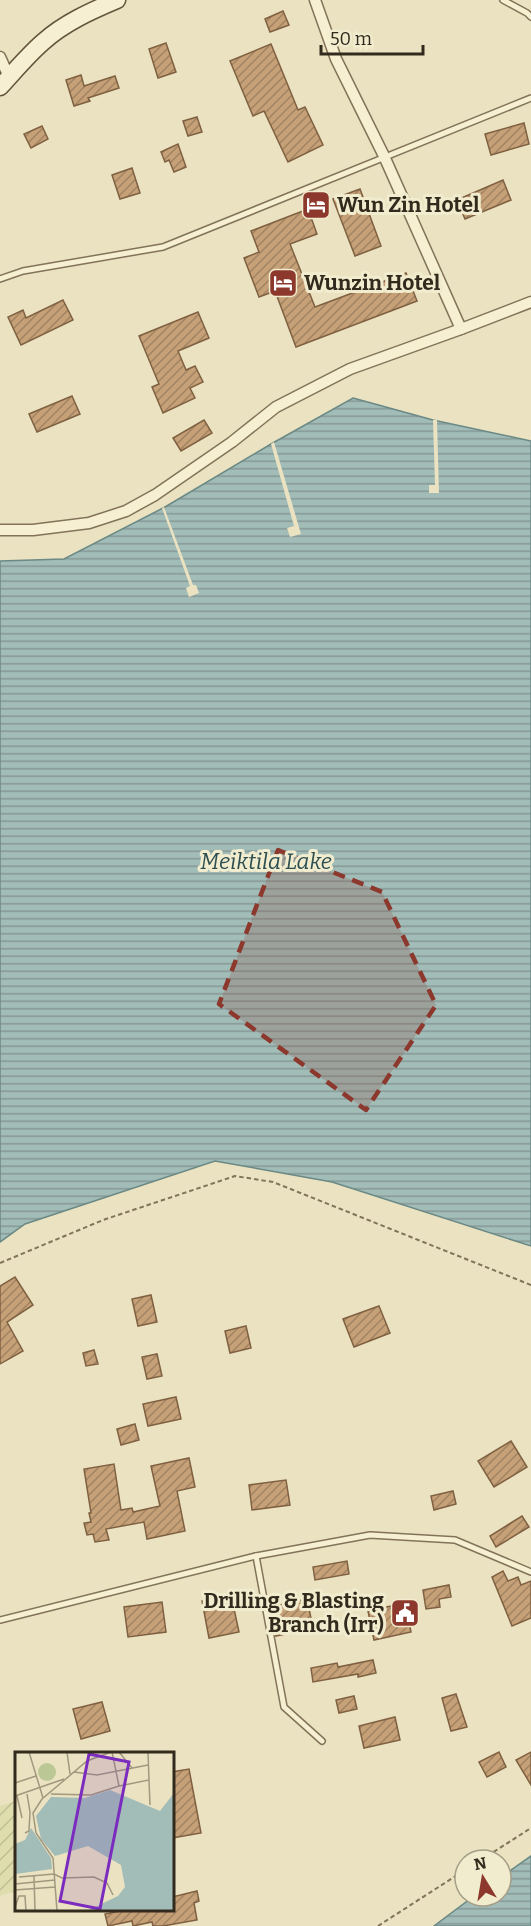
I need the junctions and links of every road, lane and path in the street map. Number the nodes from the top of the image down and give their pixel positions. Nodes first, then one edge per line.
1 (117, 0) edge
2 (315, 0) edge
3 (503, 0) edge
4 (531, 17) edge
5 (0, 57) edge
6 (4, 82) edge
7 (531, 98) edge
8 (384, 156) junction
9 (0, 279) edge
10 (531, 302) edge
11 (461, 329) junction
12 (0, 530) edge
13 (0, 1263) edge
14 (531, 1285) edge
15 (256, 1556) junction
16 (531, 1572) edge
17 (0, 1620) edge
18 (322, 1741) dead end
19 (531, 1828) edge
20 (500, 1848) edge
21 (453, 1878) edge
22 (378, 1926) edge

1 - 6 street
2 - 8 street
3 - 4 lane
5 - 6 street
7 - 8 lane
8 - 9 lane
8 - 11 street
10 - 11 street
11 - 12 street
13 - 14 path
15 - 16 lane
15 - 17 lane
15 - 18 lane
19 - 20 path
21 - 22 path

